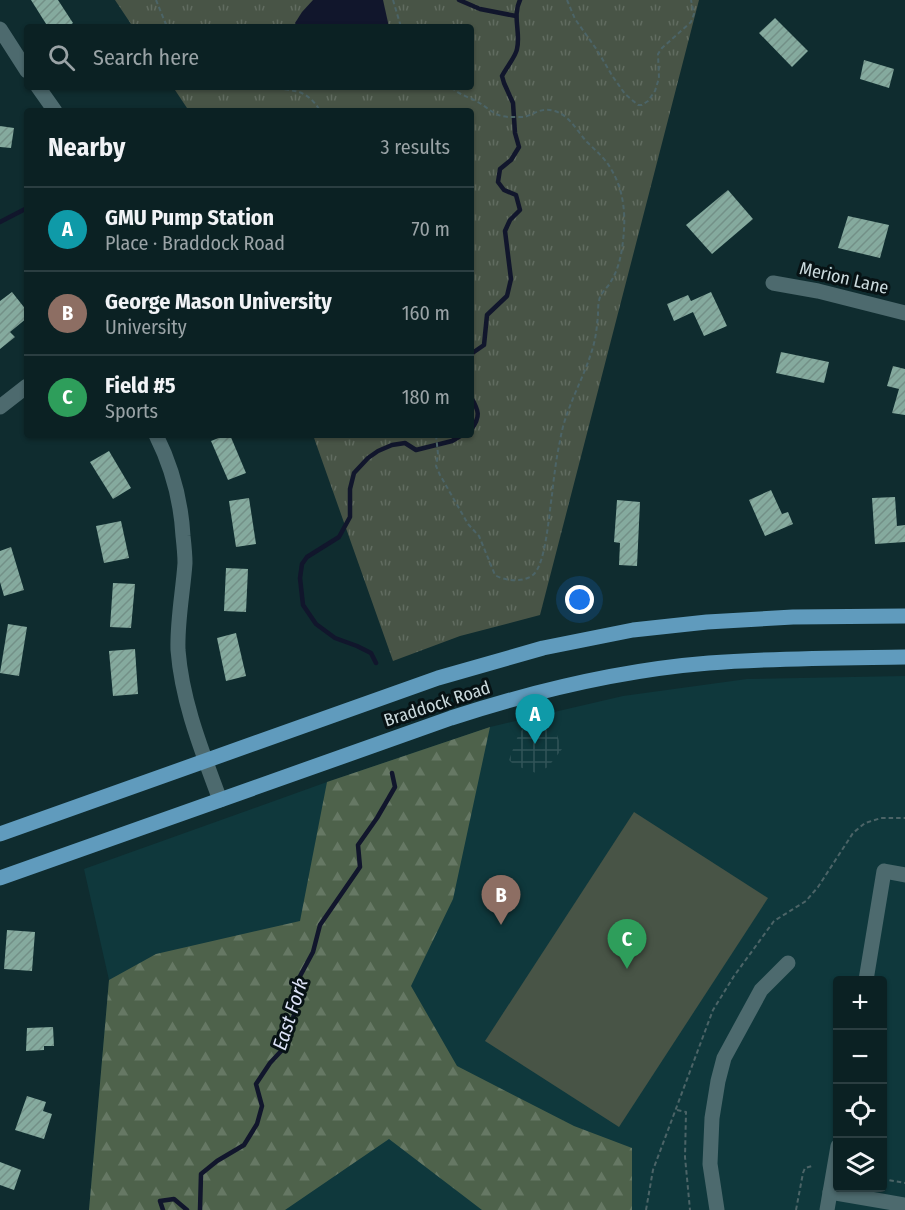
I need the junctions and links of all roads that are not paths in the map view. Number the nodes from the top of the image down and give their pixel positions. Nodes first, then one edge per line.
1 (0, 29) edge
2 (5, 49) edge
3 (24, 68) edge
4 (40, 90) edge
5 (53, 108) edge
6 (774, 283) dead end
7 (905, 313) edge
8 (24, 388) edge
9 (0, 406) edge
10 (157, 438) edge
11 (905, 616) edge
12 (905, 657) edge
13 (206, 761) junction
14 (220, 800) junction
15 (0, 834) edge
16 (905, 875) edge
17 (0, 878) edge
18 (788, 963) dead end
19 (867, 976) edge
20 (833, 1172) edge
21 (830, 1192) junction
22 (905, 1205) edge
23 (717, 1210) edge
24 (827, 1210) edge

1 - 2 street
2 - 3 street
4 - 5 street
6 - 7 street, Merion Lane
8 - 9 street
10 - 13 street
11 - 13 main road, Braddock Road
12 - 14 main road, Braddock Road
13 - 14 street
13 - 15 main road, Braddock Road
14 - 17 main road, Braddock Road
16 - 19 street
18 - 23 street
20 - 21 street
21 - 22 street
21 - 24 street

